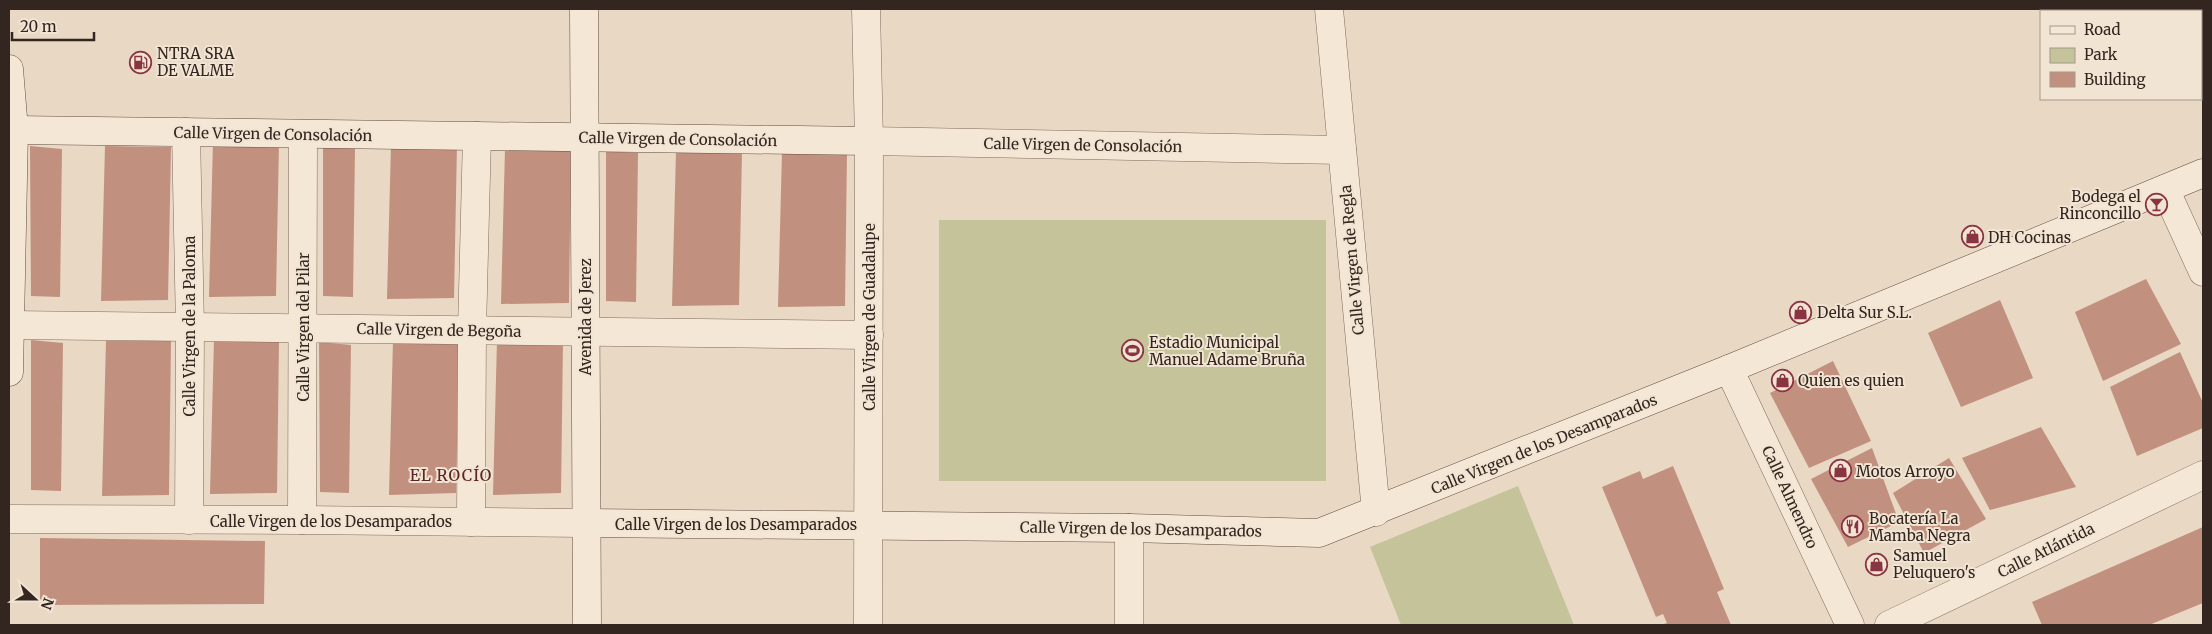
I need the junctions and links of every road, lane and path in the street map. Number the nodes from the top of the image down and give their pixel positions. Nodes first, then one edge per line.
1 (584, 9) edge
2 (866, 9) edge
3 (1329, 9) edge
4 (9, 69) edge
5 (14, 130) junction
6 (186, 132) junction
7 (303, 134) junction
8 (477, 136) junction
9 (584, 138) junction
10 (869, 141) junction
11 (1342, 150) junction
12 (2203, 173) edge
13 (2165, 188) junction
14 (2203, 272) edge
15 (10, 325) edge
16 (190, 327) junction
17 (303, 328) junction
18 (472, 330) junction
19 (585, 331) junction
20 (868, 334) junction
21 (1729, 369) junction
22 (9, 372) edge
23 (2203, 475) edge
24 (1376, 512) junction
25 (9, 519) edge
26 (189, 520) junction
27 (302, 520) junction
28 (471, 522) junction
29 (586, 523) junction
30 (869, 525) junction
31 (1129, 528) junction
32 (587, 625) edge
33 (868, 625) edge
34 (1128, 625) edge
35 (1850, 625) edge
36 (1889, 625) edge

1 - 9 street, Avenida de Jerez
2 - 10 street, Calle Virgen de Guadalupe
3 - 11 street, Calle Virgen de Regla
4 - 5 street
5 - 6 street, Calle Virgen de Consolación
5 - 15 street
6 - 7 street, Calle Virgen de Consolación
6 - 16 street, Calle Virgen de la Paloma
7 - 8 street, Calle Virgen de Consolación
7 - 17 street, Calle Virgen del Pilar
8 - 9 street, Calle Virgen de Consolación
8 - 18 street
9 - 10 street, Calle Virgen de Consolación
9 - 19 street, Avenida de Jerez
10 - 11 street, Calle Virgen de Consolación
10 - 20 street, Calle Virgen de Guadalupe
11 - 24 street, Calle Virgen de Regla
12 - 13 street, Calle Virgen de los Desamparados
13 - 14 street
13 - 21 street, Calle Virgen de los Desamparados
15 - 16 street, Calle Virgen de Begoña
15 - 22 street
16 - 17 street, Calle Virgen de Begoña
16 - 26 street, Calle Virgen de la Paloma
17 - 18 street, Calle Virgen de Begoña
17 - 27 street, Calle Virgen del Pilar
18 - 19 street, Calle Virgen de Begoña
18 - 28 street
19 - 20 street, Calle Virgen de Begoña
19 - 29 street, Avenida de Jerez
20 - 30 street, Calle Virgen de Guadalupe
21 - 24 street, Calle Virgen de los Desamparados
21 - 35 street, Calle Almendro
23 - 36 street, Calle Atlántida
24 - 31 street, Calle Virgen de los Desamparados
25 - 26 street, Calle Virgen de los Desamparados
26 - 27 street, Calle Virgen de los Desamparados
27 - 28 street, Calle Virgen de los Desamparados
28 - 29 street, Calle Virgen de los Desamparados
29 - 30 street, Calle Virgen de los Desamparados
29 - 32 street, Avenida de Jerez
30 - 31 street, Calle Virgen de los Desamparados
30 - 33 street, Calle Virgen de Guadalupe
31 - 34 street

